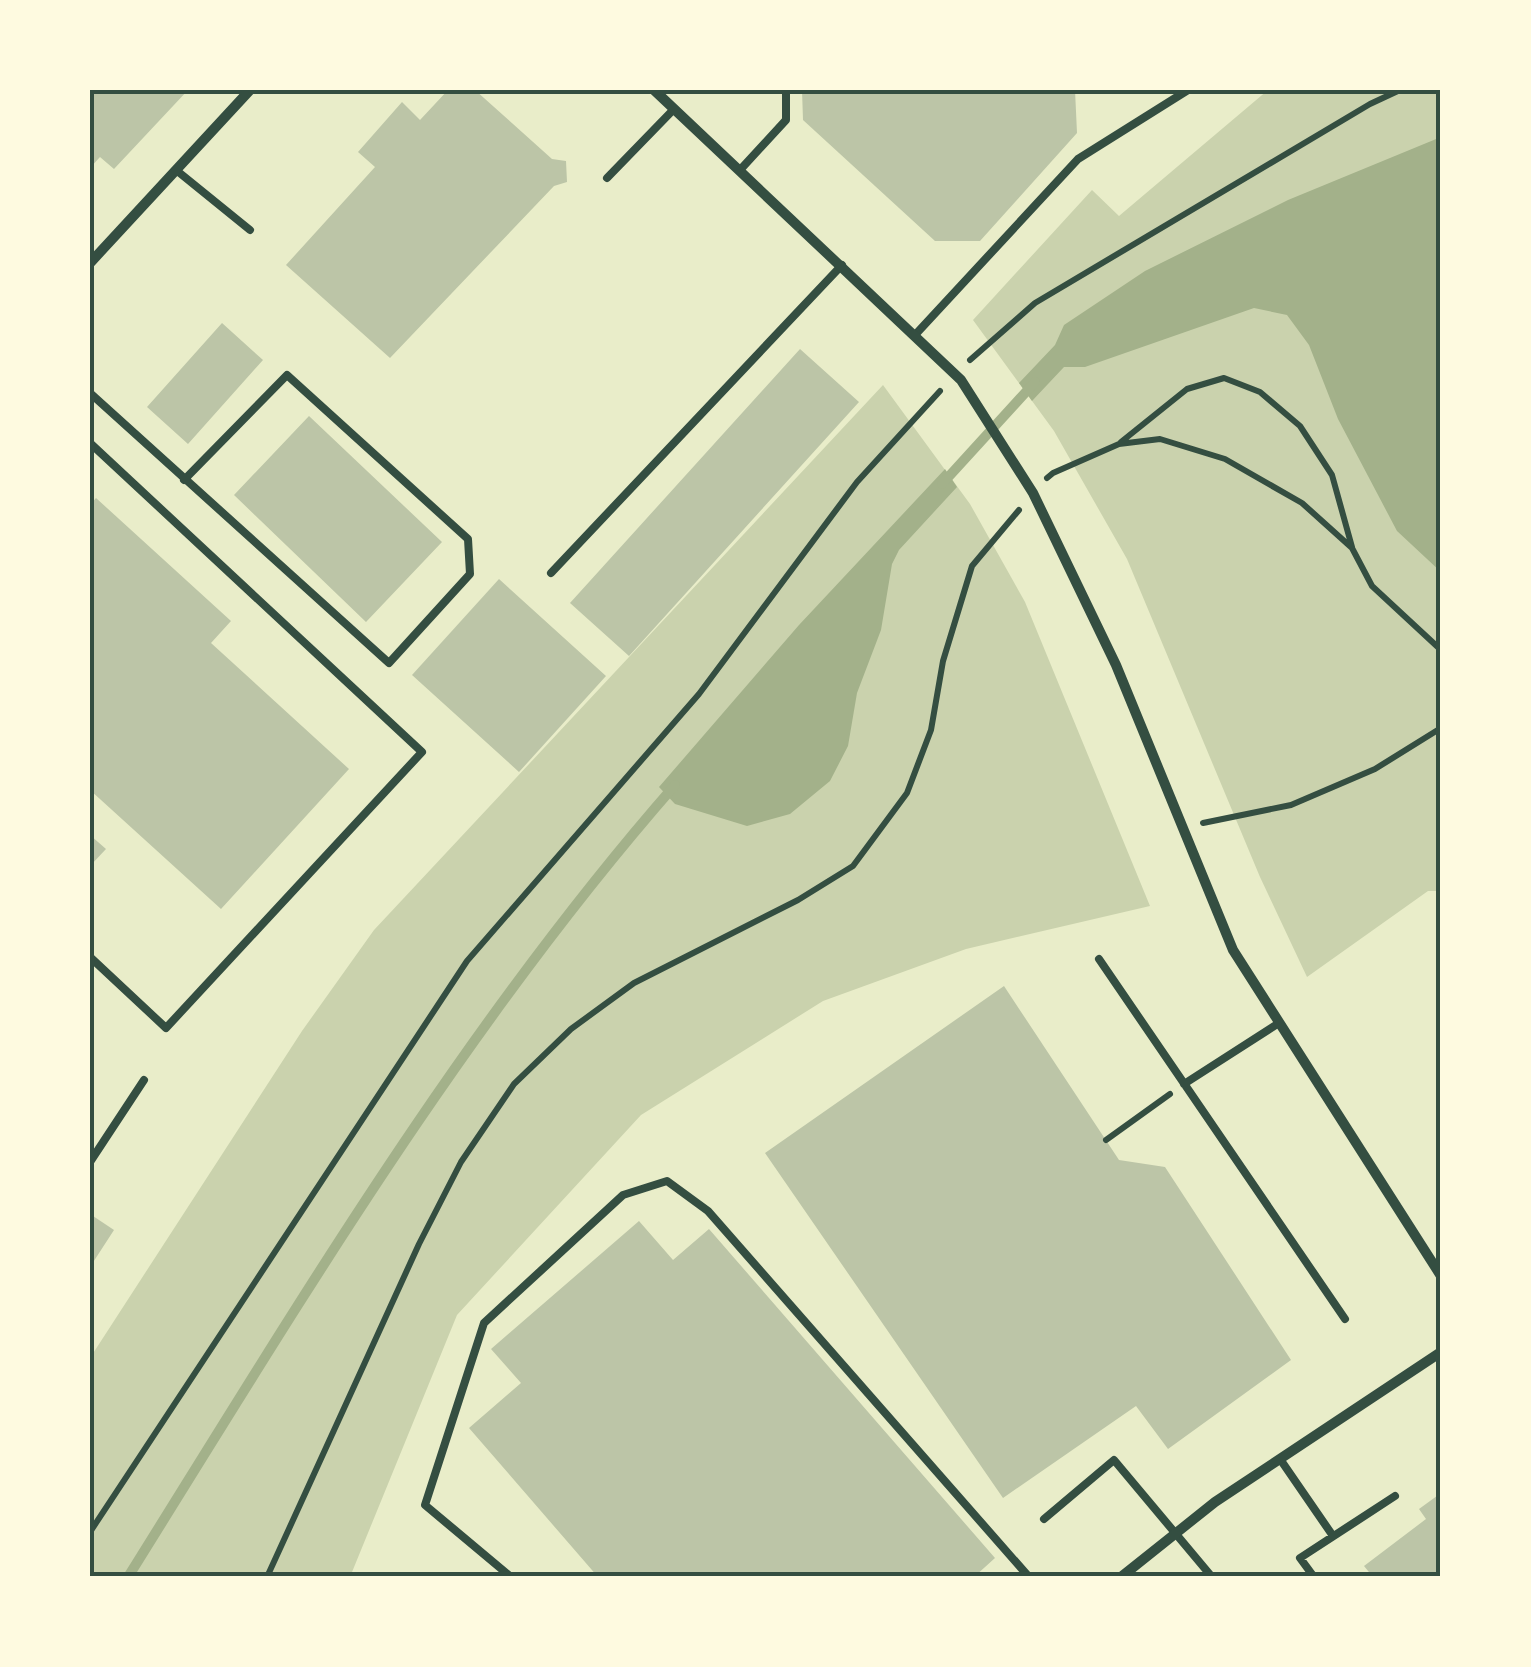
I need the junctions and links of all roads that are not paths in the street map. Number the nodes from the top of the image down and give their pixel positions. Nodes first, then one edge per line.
1 (250, 90) edge
2 (654, 90) edge
3 (786, 90) edge
4 (1188, 90) edge
5 (674, 108) junction
6 (176, 170) junction
7 (740, 170) junction
8 (607, 178) dead end
9 (250, 230) dead end
10 (90, 263) edge
11 (842, 265) junction
12 (915, 334) junction
13 (90, 393) edge
14 (90, 442) edge
15 (184, 480) junction
16 (551, 573) dead end
17 (90, 957) edge
18 (1099, 960) dead end
19 (1279, 1023) junction
20 (144, 1080) dead end
21 (1184, 1084) junction
22 (90, 1162) edge
23 (1441, 1276) edge
24 (1346, 1319) dead end
25 (1441, 1352) edge
26 (1280, 1459) junction
27 (1395, 1496) dead end
28 (1044, 1519) dead end
29 (1177, 1532) junction
30 (1333, 1536) junction
31 (1026, 1576) edge
32 (511, 1577) edge
33 (1120, 1577) edge
34 (1212, 1577) edge
35 (1314, 1577) edge

1 - 6 street
2 - 5 street
3 - 7 lane
4 - 12 lane
5 - 7 street
5 - 8 lane
6 - 9 lane
6 - 10 street
7 - 11 street
11 - 12 street
11 - 16 lane
12 - 19 street
13 - 15 lane
14 - 17 lane
15 - 15 lane
18 - 21 lane
19 - 21 lane
19 - 23 street
20 - 22 lane
21 - 24 lane
25 - 26 street
26 - 29 street
26 - 30 lane
27 - 30 lane
28 - 29 lane
29 - 33 street
29 - 34 lane
30 - 35 lane
31 - 32 lane

